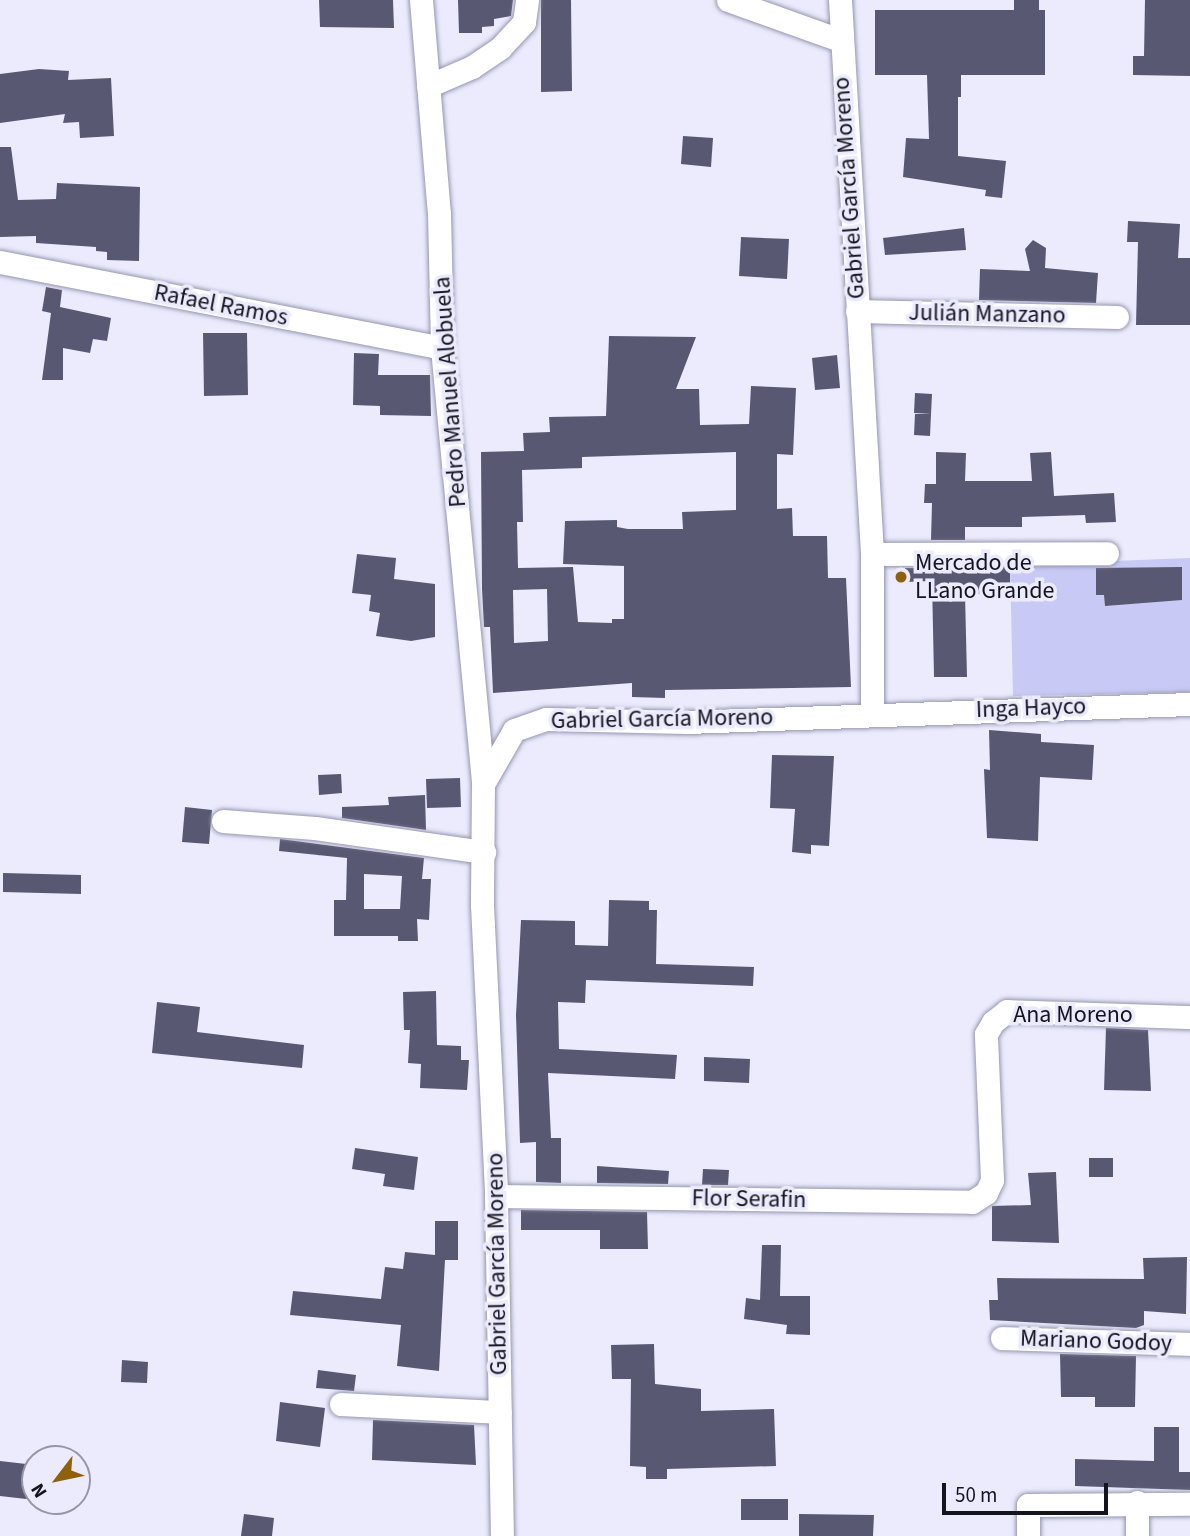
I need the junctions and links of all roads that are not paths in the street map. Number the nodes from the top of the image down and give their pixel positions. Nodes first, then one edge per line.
1 (421, 0) edge
2 (527, 0) edge
3 (728, 0) edge
4 (840, 0) edge
5 (840, 40) junction
6 (428, 86) junction
7 (0, 262) edge
8 (857, 311) junction
9 (1117, 317) dead end
10 (443, 348) junction
11 (1107, 553) dead end
12 (872, 554) junction
13 (1190, 704) edge
14 (872, 712) junction
15 (483, 784) junction
16 (223, 821) dead end
17 (484, 852) junction
18 (1190, 1017) edge
19 (992, 1180) joint
20 (496, 1196) junction
21 (1002, 1338) dead end
22 (1190, 1343) edge
23 (341, 1404) dead end
24 (500, 1412) junction
25 (1137, 1502) junction
26 (1190, 1504) edge
27 (502, 1536) edge
28 (1028, 1536) edge
29 (1136, 1536) edge

1 - 6 street, Pedro Manuel Alobuela
2 - 6 street
3 - 5 street
4 - 5 street, Gabriel García Moreno
5 - 8 street, Gabriel García Moreno
6 - 10 street, Pedro Manuel Alobuela
7 - 10 street, Rafael Ramos
8 - 9 street, Julián Manzano
8 - 12 street, Gabriel García Moreno
10 - 15 street, Pedro Manuel Alobuela
11 - 12 street
12 - 14 street, Gabriel García Moreno
13 - 14 street, Inga Hayco
14 - 15 street, Gabriel García Moreno
15 - 17 street, Gabriel García Moreno
16 - 17 street
17 - 20 street, Gabriel García Moreno
18 - 19 street, Ana Moreno
19 - 20 street, Flor Serafin
20 - 24 street, Gabriel García Moreno
21 - 22 street, Mariano Godoy
23 - 24 street
24 - 27 street, Gabriel García Moreno
25 - 26 street
25 - 28 street
25 - 29 street

